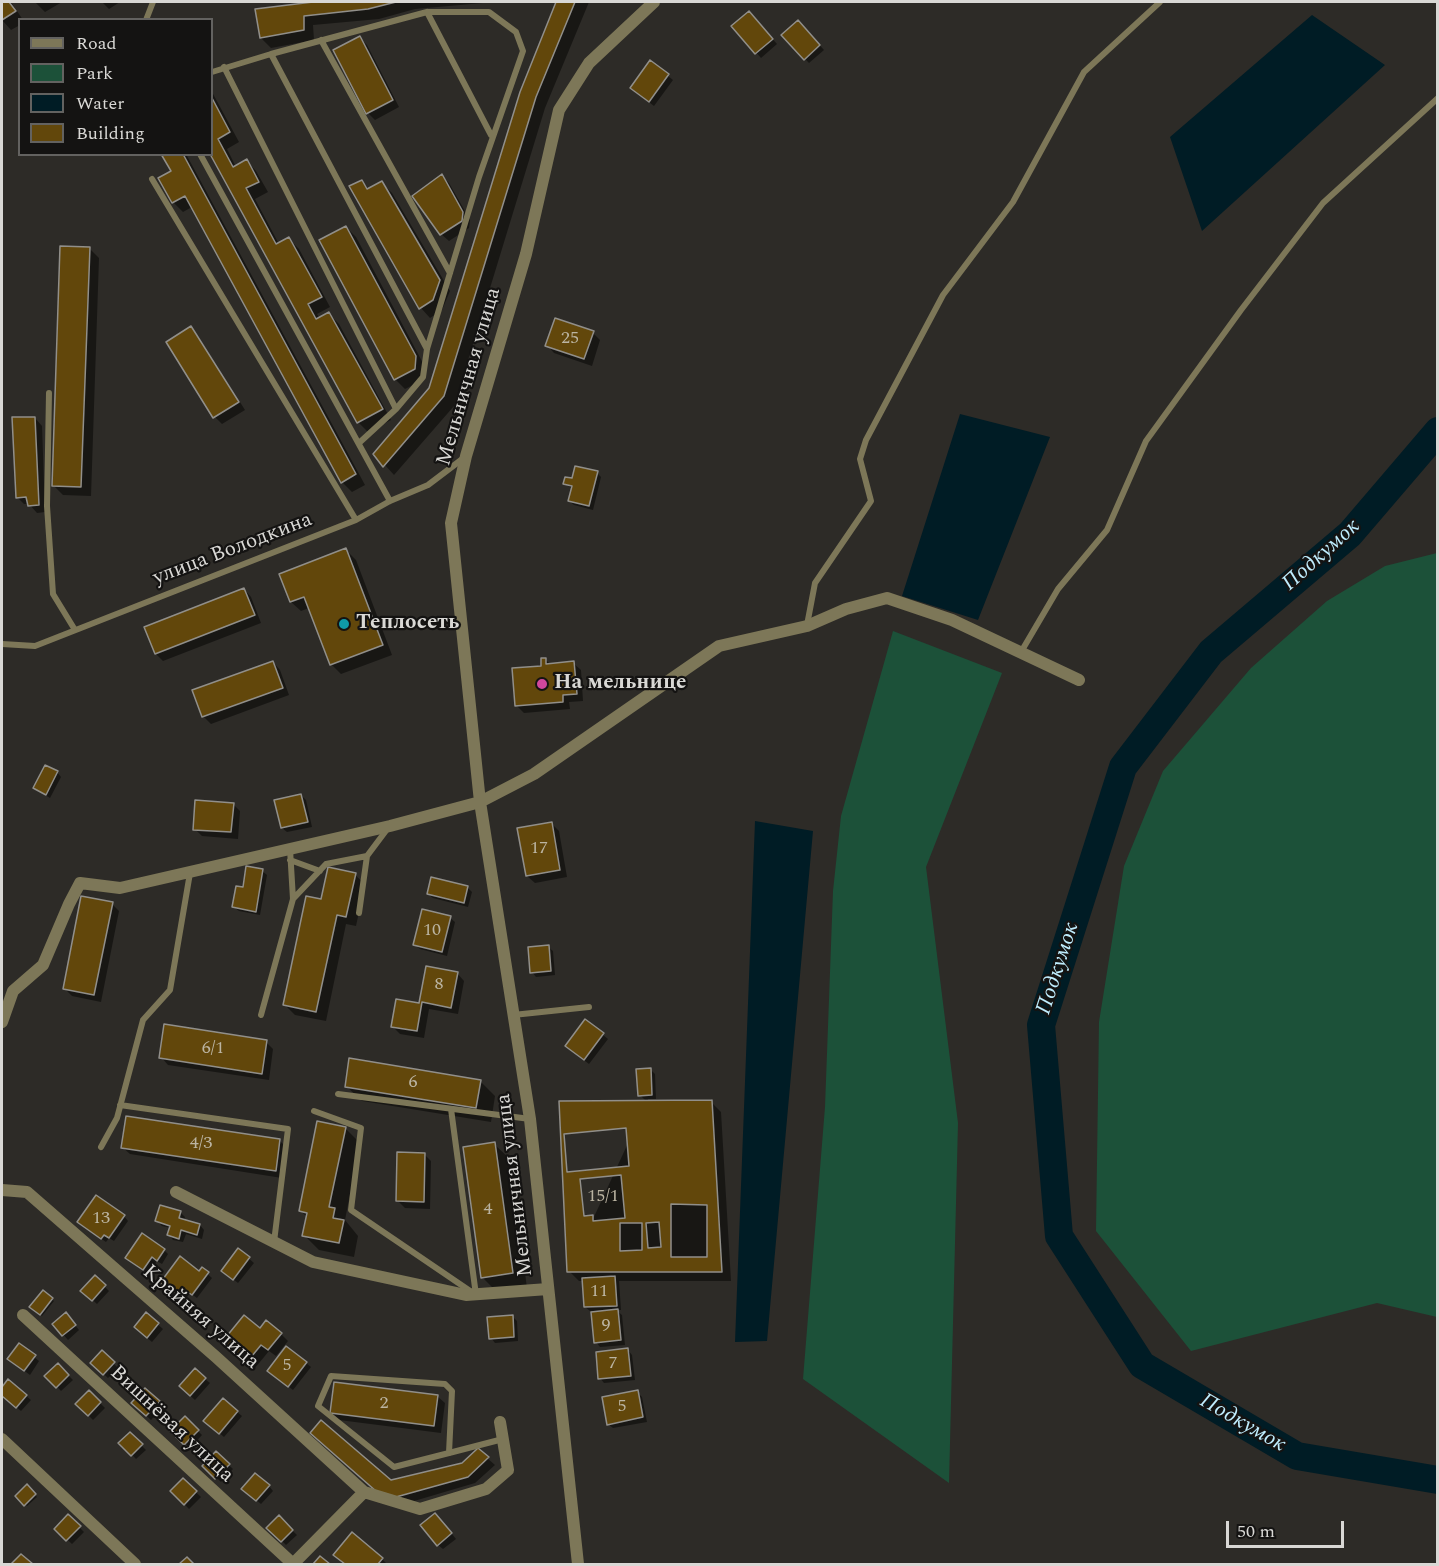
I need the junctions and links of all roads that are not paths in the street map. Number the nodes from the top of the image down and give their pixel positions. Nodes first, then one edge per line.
1 (153, 2) edge
2 (654, 2) edge
3 (1160, 2) edge
4 (427, 12) junction
5 (147, 18) edge
6 (321, 40) junction
7 (271, 54) junction
8 (224, 67) junction
9 (213, 72) edge
10 (1437, 98) edge
11 (491, 135) dead end
12 (201, 156) edge
13 (152, 180) dead end
14 (450, 273) junction
15 (427, 349) junction
16 (49, 393) dead end
17 (396, 409) junction
18 (359, 443) junction
19 (466, 456) junction
20 (390, 501) junction
21 (356, 520) junction
22 (807, 626) junction
23 (75, 630) junction
24 (2, 644) edge
25 (1021, 652) junction
26 (1079, 680) dead end
27 (480, 802) junction
28 (390, 826) junction
29 (290, 854) junction
30 (367, 856) junction
31 (320, 871) junction
32 (190, 872) junction
33 (293, 899) junction
34 (359, 913) dead end
35 (589, 1007) dead end
36 (261, 1015) dead end
37 (512, 1015) junction
38 (2, 1022) edge
39 (338, 1094) dead end
40 (120, 1105) junction
41 (451, 1109) junction
42 (314, 1111) dead end
43 (530, 1119) junction
44 (102, 1147) dead end
45 (2, 1190) edge
46 (177, 1192) dead end
47 (274, 1242) junction
48 (548, 1289) junction
49 (476, 1295) junction
50 (24, 1315) dead end
51 (500, 1422) dead end
52 (2, 1439) edge
53 (503, 1439) junction
54 (449, 1453) junction
55 (364, 1492) junction
56 (576, 1543) junction
57 (135, 1564) edge
58 (293, 1564) edge
59 (578, 1564) edge
60 (589, 1564) edge

1 - 5 lane
2 - 19 street, Мельничная улица
3 - 22 lane
4 - 6 lane
4 - 11 lane
4 - 14 lane
6 - 7 lane
6 - 14 lane
7 - 8 lane
7 - 15 lane
8 - 9 lane
8 - 17 lane
10 - 25 lane
12 - 18 lane
13 - 21 lane
14 - 15 lane
15 - 17 lane
16 - 23 lane
17 - 18 lane
18 - 20 lane
19 - 20 lane, улица Володкина
19 - 27 street, Мельничная улица
20 - 21 lane, улица Володкина
21 - 23 lane, улица Володкина
22 - 25 street
22 - 27 street
23 - 24 lane, улица Володкина
25 - 26 street
27 - 28 street
27 - 37 street, Мельничная улица
28 - 29 street
28 - 30 lane
29 - 31 lane
29 - 32 street
29 - 33 lane
30 - 31 lane
30 - 34 lane
31 - 33 lane
32 - 38 street
32 - 40 lane
33 - 36 lane
35 - 37 lane
37 - 43 street, Мельничная улица
39 - 41 lane
40 - 44 lane
40 - 47 lane
41 - 43 lane
41 - 49 lane
42 - 49 lane
43 - 48 street, Мельничная улица
45 - 55 street, Крайняя улица
46 - 47 street
47 - 49 street
48 - 49 street
48 - 56 street, Мельничная улица
50 - 58 street, Вишнёвая улица
51 - 53 street
52 - 57 street
53 - 54 lane
53 - 55 street
54 - 54 lane
55 - 58 street
56 - 59 street, Мельничная улица
56 - 60 street

